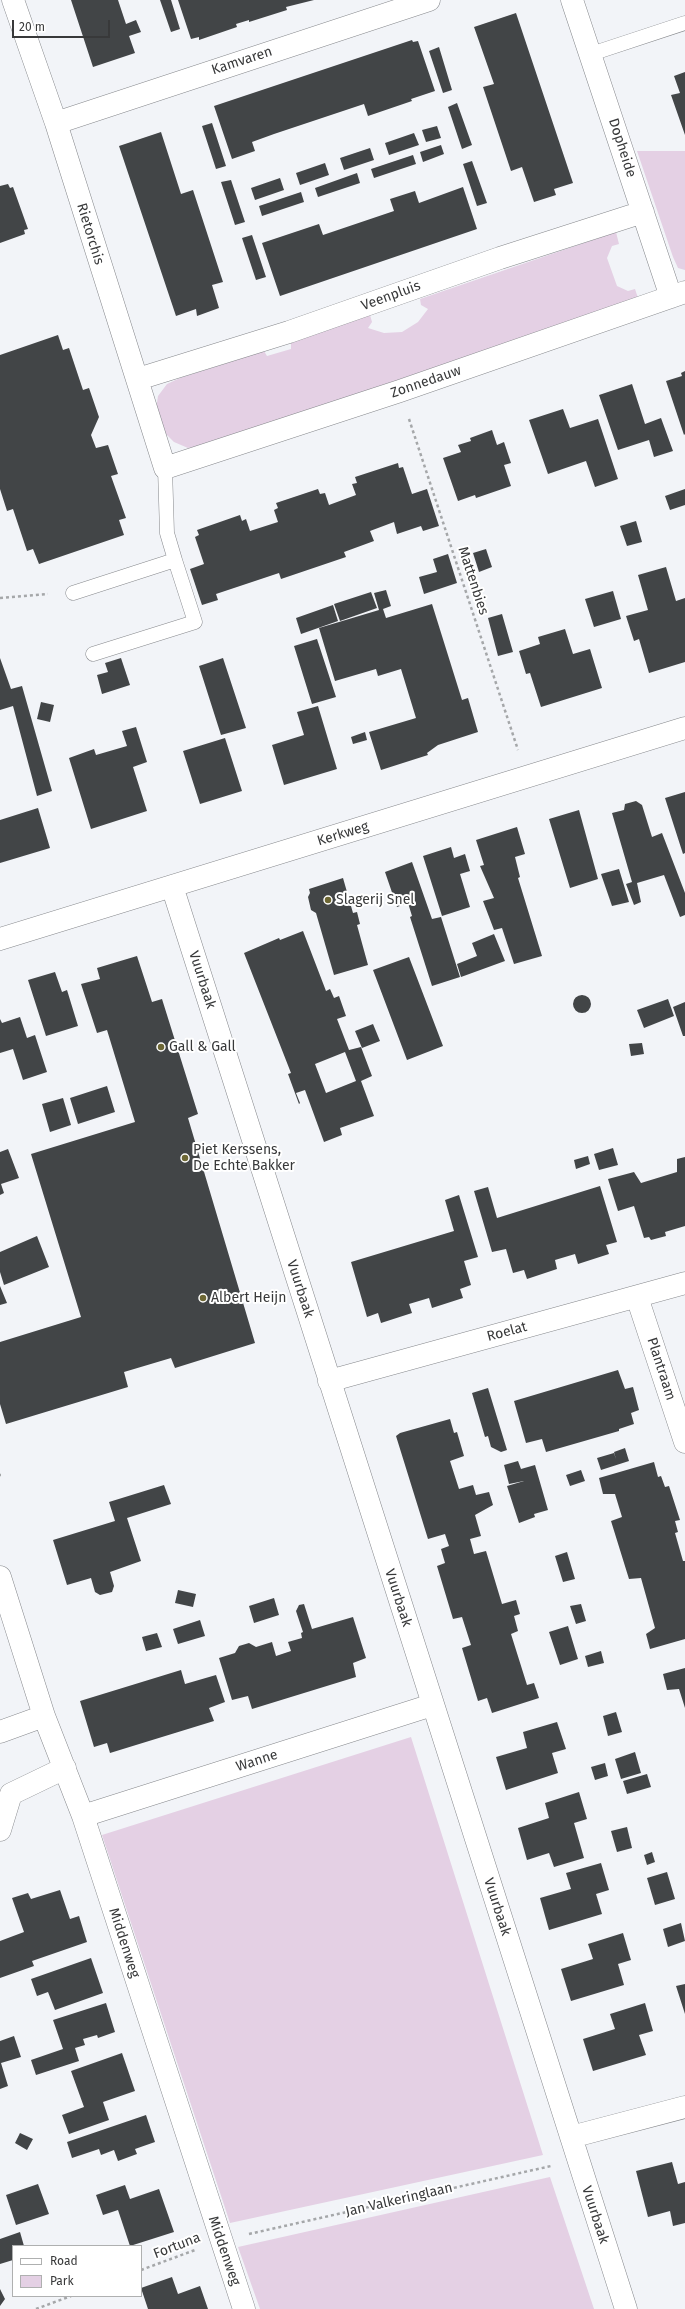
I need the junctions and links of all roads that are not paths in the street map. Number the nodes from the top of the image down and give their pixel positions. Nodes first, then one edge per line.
1 (13, 0) edge
2 (572, 0) edge
3 (420, 3) edge
4 (685, 23) edge
5 (591, 54) junction
6 (56, 123) junction
7 (643, 212) junction
8 (678, 294) edge
9 (138, 380) junction
10 (166, 468) junction
11 (175, 560) junction
12 (73, 593) road end
13 (93, 654) dead end
14 (685, 728) edge
15 (172, 886) junction
16 (0, 939) edge
17 (685, 1283) edge
18 (637, 1297) junction
19 (329, 1380) junction
20 (685, 1442) edge
21 (0, 1577) edge
22 (432, 1705) junction
23 (44, 1716) junction
24 (0, 1732) edge
25 (65, 1768) junction
26 (83, 1816) junction
27 (0, 1830) edge
28 (685, 2107) edge
29 (571, 2138) junction
30 (244, 2309) edge
31 (626, 2309) edge

1 - 6 street, Rietorchis
2 - 5 street, Dopheide
3 - 6 street, Kamvaren
4 - 5 lane
5 - 7 street, Dopheide
6 - 9 street, Rietorchis
7 - 8 street, Dopheide
7 - 9 street, Veenpluis
8 - 10 street, Zonnedauw
9 - 10 street, Rietorchis
10 - 11 lane
11 - 12 lane
11 - 13 lane
14 - 15 street, Kerkweg
15 - 16 street, Kerkweg
15 - 19 street, Vuurbaak
17 - 18 street, Roelat
18 - 19 street, Roelat
18 - 20 street, Plantraam
19 - 22 street, Vuurbaak
21 - 23 street, Middenweg
22 - 26 street, Wanne
22 - 29 street, Vuurbaak
23 - 24 street
23 - 25 street, Middenweg
25 - 26 street, Middenweg
25 - 27 street
26 - 30 street, Middenweg
28 - 29 street
29 - 31 street, Vuurbaak

